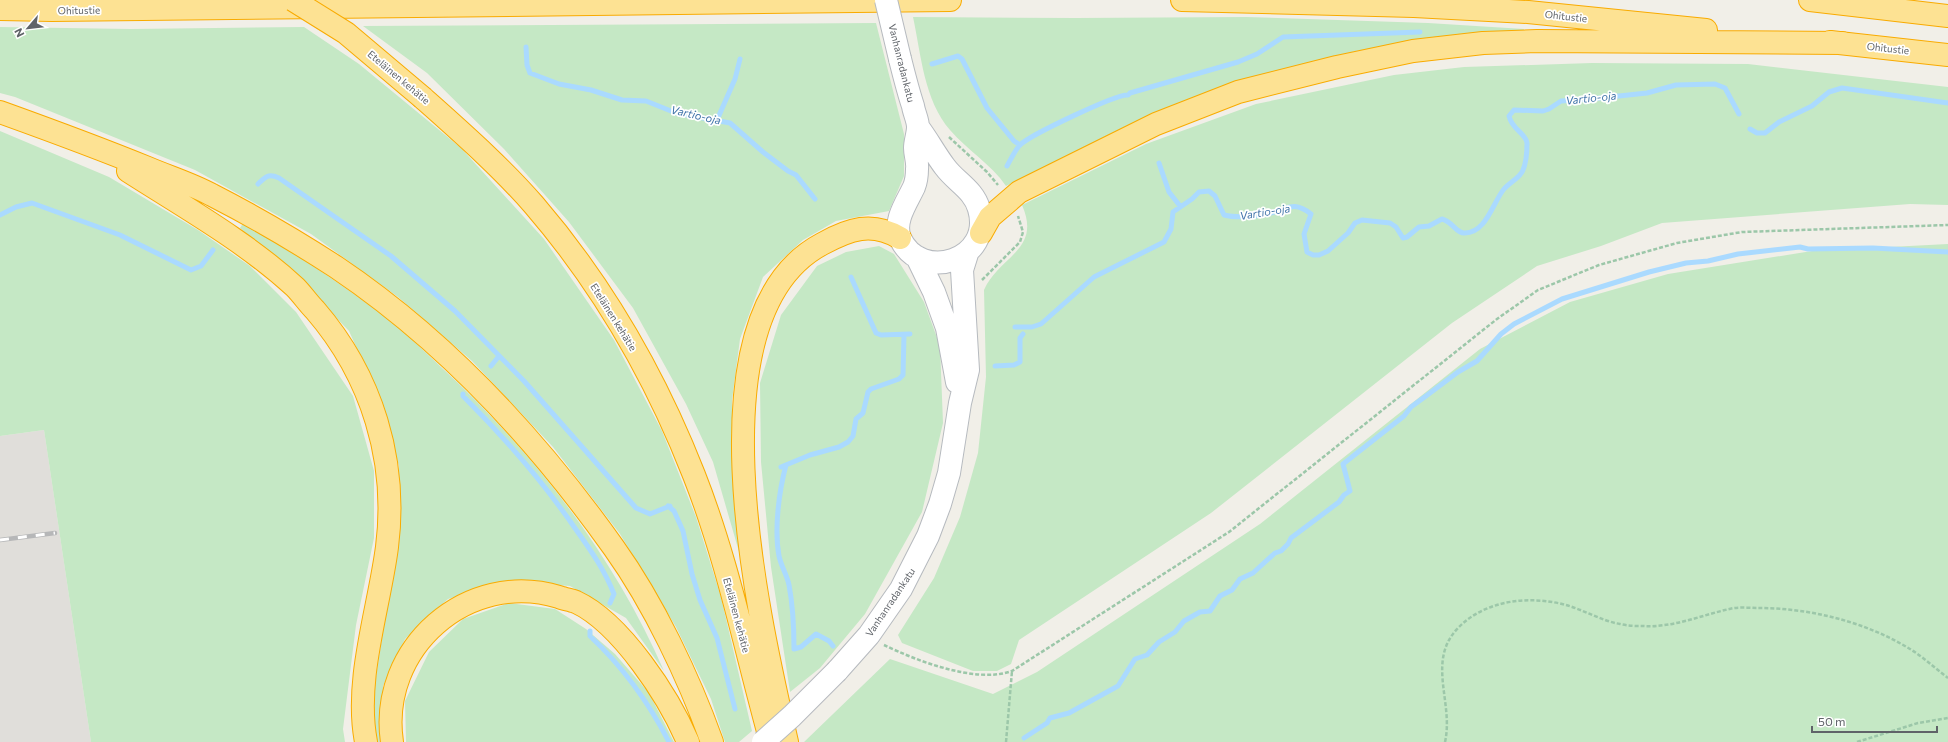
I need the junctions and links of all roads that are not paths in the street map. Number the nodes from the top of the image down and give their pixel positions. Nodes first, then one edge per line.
1 (293, 0) edge
2 (886, 0) edge
3 (950, 0) edge
4 (1182, 0) edge
5 (1810, 0) edge
6 (1837, 0) edge
7 (1860, 6) junction
8 (0, 9) edge
9 (1948, 16) edge
10 (1843, 43) junction
11 (1948, 55) edge
12 (0, 112) edge
13 (918, 127) junction
14 (79, 140) junction
15 (981, 233) junction
16 (900, 238) junction
17 (967, 254) junction
18 (917, 257) junction
19 (960, 403) junction
20 (366, 742) edge
21 (392, 742) edge
22 (688, 742) edge
23 (712, 742) edge
24 (763, 742) edge
25 (771, 742) edge
26 (787, 742) edge

1 - 25 highway, Eteläinen kehätie, bridge
2 - 13 street, Vanhanradankatu, bridge
3 - 8 highway, Ohitustie
4 - 10 highway, Ohitustie
5 - 7 highway
6 - 7 highway
7 - 9 highway
10 - 11 highway, Ohitustie
10 - 15 highway
12 - 14 highway
13 - 15 street, Vanhanradankatu
13 - 16 street, Vanhanradankatu
14 - 20 highway
14 - 23 highway
15 - 17 street, Vanhanradankatu
16 - 18 street, Vanhanradankatu
16 - 26 highway
17 - 18 street
17 - 19 street, Vanhanradankatu
18 - 19 street, Vanhanradankatu
19 - 24 street, Vanhanradankatu, bridge
21 - 22 highway

